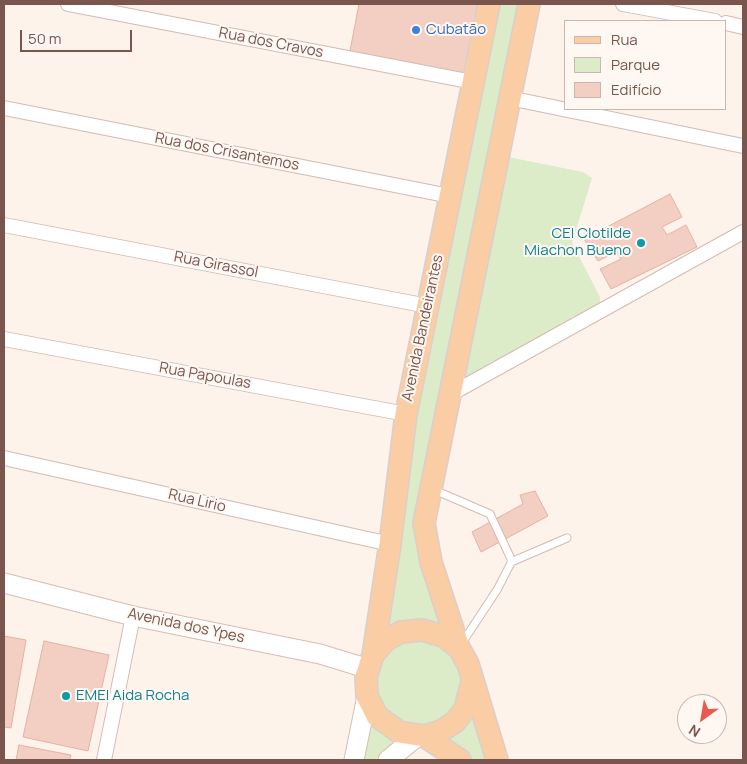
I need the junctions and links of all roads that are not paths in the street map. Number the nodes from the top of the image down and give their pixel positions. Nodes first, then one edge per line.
1 (68, 4) edge
2 (489, 4) edge
3 (529, 4) edge
4 (623, 4) edge
5 (710, 20) edge
6 (727, 23) edge
7 (743, 26) edge
8 (473, 82) junction
9 (508, 98) junction
10 (4, 108) edge
11 (564, 109) edge
12 (567, 110) edge
13 (743, 146) edge
14 (450, 196) junction
15 (4, 225) edge
16 (743, 232) edge
17 (428, 306) junction
18 (4, 339) edge
19 (448, 395) junction
20 (406, 414) junction
21 (4, 458) edge
22 (430, 488) junction
23 (567, 538) dead end
24 (390, 544) junction
25 (511, 562) junction
26 (4, 583) edge
27 (133, 616) junction
28 (459, 648) junction
29 (371, 662) junction
30 (472, 682) junction
31 (367, 696) junction
32 (422, 736) junction
33 (104, 760) edge
34 (354, 760) edge
35 (388, 760) edge
36 (460, 760) edge
37 (497, 760) edge

1 - 8 street, Rua dos Cravos
2 - 8 main road, Avenida Bandeirantes
3 - 9 main road
4 - 5 street
6 - 7 street
8 - 14 main road, Avenida Bandeirantes
9 - 11 street
9 - 19 main road
10 - 14 street, Rua dos Crisantemos
12 - 13 street
14 - 17 main road, Avenida Bandeirantes
15 - 17 street, Rua Girassol
16 - 19 street
17 - 20 main road, Avenida Bandeirantes
18 - 20 street, Rua Papoulas
19 - 22 main road
20 - 24 main road, Avenida Bandeirantes
21 - 24 street, Rua Lirio
22 - 25 lane
22 - 28 main road
23 - 25 lane
24 - 29 main road, Avenida Bandeirantes
25 - 28 lane
26 - 27 main road, Avenida dos Ypes
27 - 29 main road, Avenida dos Ypes
27 - 33 street
28 - 29 main road
28 - 30 main road
29 - 31 main road
30 - 32 main road
30 - 37 main road
31 - 32 main road
31 - 34 main road
32 - 35 main road
32 - 36 main road

